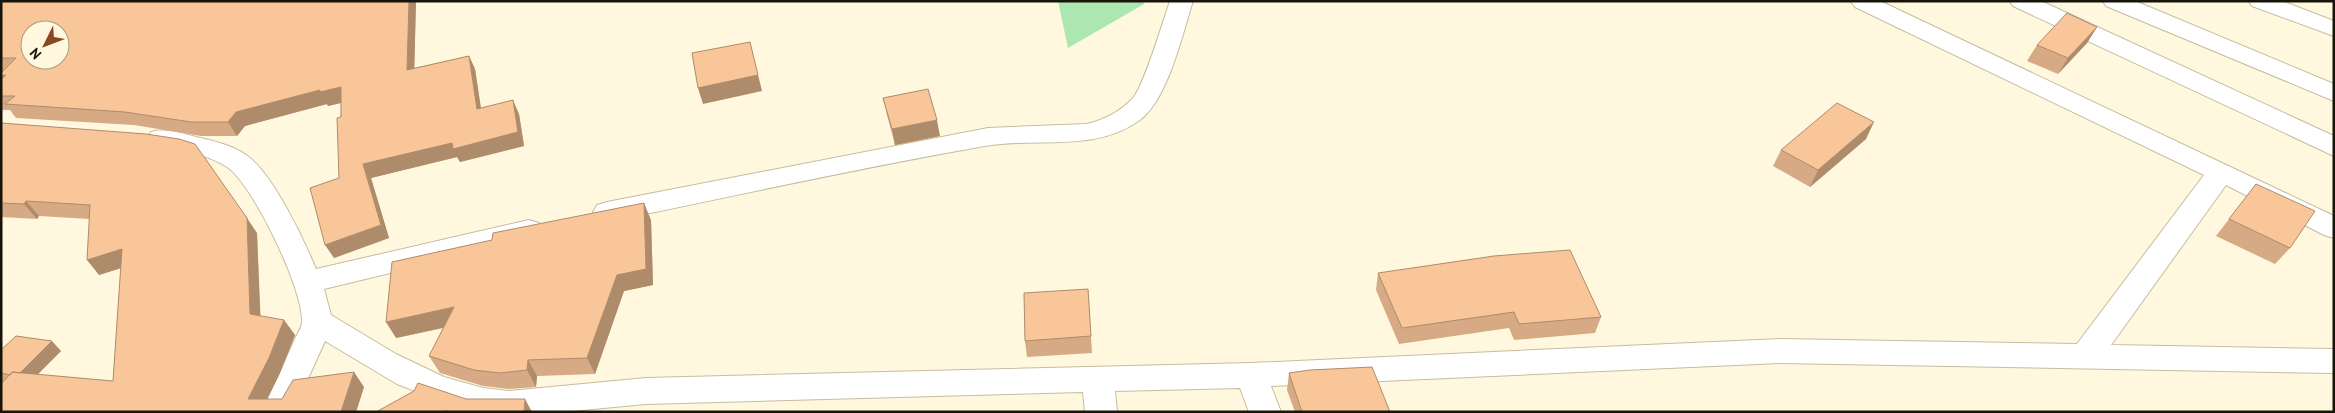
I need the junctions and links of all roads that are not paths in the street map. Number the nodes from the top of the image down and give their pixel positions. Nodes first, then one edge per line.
1 (1182, 1) edge
2 (2021, 1) edge
3 (2114, 1) edge
4 (2260, 1) edge
5 (1863, 2) edge
6 (2334, 29) edge
7 (2334, 93) edge
8 (138, 136) edge
9 (2334, 147) edge
10 (2221, 172) junction
11 (579, 219) edge
12 (550, 226) edge
13 (2334, 228) edge
14 (308, 282) junction
15 (317, 321) junction
16 (2086, 356) junction
17 (2334, 361) edge
18 (1251, 375) junction
19 (1098, 380) junction
20 (277, 412) edge
21 (1101, 412) edge
22 (1265, 412) edge

1 - 11 street
2 - 9 street
3 - 7 street
4 - 6 street
5 - 10 street
8 - 14 street
10 - 13 street
10 - 16 street
12 - 14 street
14 - 15 street
15 - 19 street
15 - 20 street
16 - 17 street
16 - 18 street
18 - 19 street
18 - 22 street
19 - 21 street

